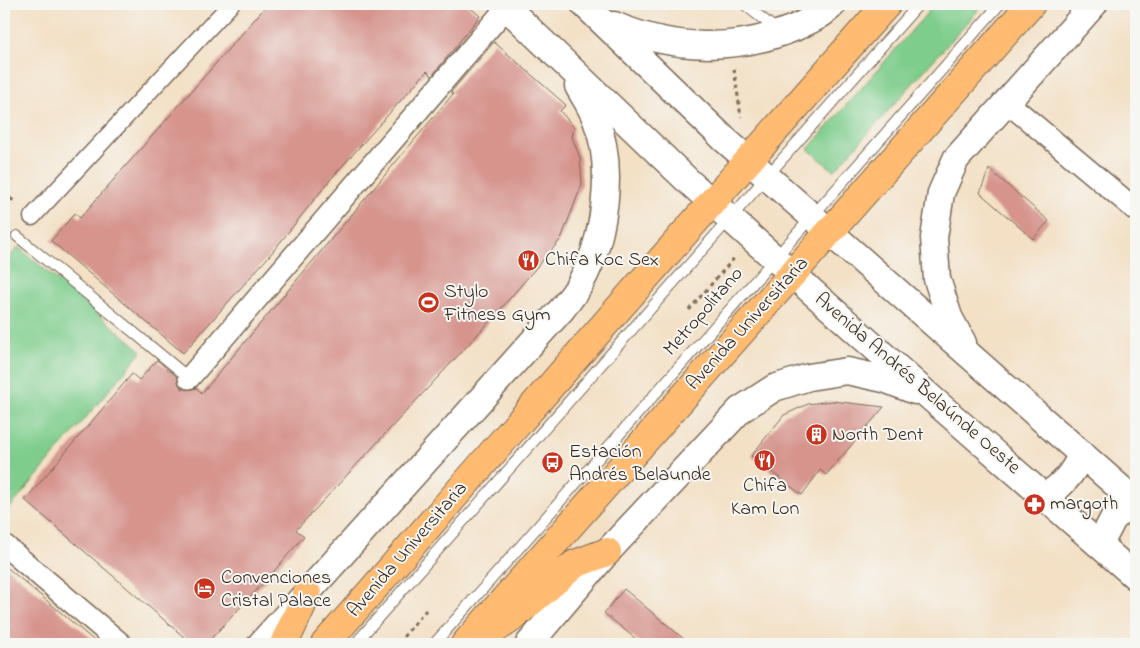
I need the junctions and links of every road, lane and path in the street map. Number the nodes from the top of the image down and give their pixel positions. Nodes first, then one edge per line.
1 (231, 4) edge
2 (744, 4) edge
3 (833, 4) edge
4 (887, 4) edge
5 (919, 4) edge
6 (1000, 4) edge
7 (1031, 4) edge
8 (1094, 4) edge
9 (505, 6) edge
10 (594, 12) edge
11 (781, 33) junction
12 (731, 45) junction
13 (568, 65) junction
14 (1008, 103) junction
15 (741, 118) dead end
16 (757, 169) junction
17 (720, 210) junction
18 (1136, 210) edge
19 (32, 216) dead end
20 (820, 225) junction
21 (17, 236) dead end
22 (736, 257) dead end
23 (783, 267) junction
24 (689, 310) dead end
25 (971, 357) junction
26 (188, 378) joint
27 (930, 398) junction
28 (1081, 455) junction
29 (1045, 496) junction
30 (1135, 500) edge
31 (1100, 544) junction
32 (4, 545) edge
33 (607, 552) junction
34 (1136, 577) edge
35 (307, 594) junction
36 (426, 610) dead end
37 (398, 643) dead end
38 (121, 644) edge
39 (261, 644) edge
40 (284, 644) edge
41 (325, 644) edge
42 (355, 644) edge
43 (434, 644) edge
44 (465, 644) edge
45 (472, 644) edge
46 (529, 644) edge

1 - 19 street
2 - 11 lane
3 - 11 street
4 - 16 main road, Avenida Universitaria
5 - 16 lane
6 - 20 lane
7 - 20 main road, Avenida Universitaria
8 - 14 street
9 - 13 street, Avenida Andrés Belaúnde Oeste
9 - 26 street
10 - 12 street
10 - 16 street
11 - 12 street
12 - 15 path
13 - 17 street, Avenida Andrés Belaúnde Oeste
13 - 35 street
14 - 18 street
14 - 25 street
16 - 17 main road, Avenida Universitaria
16 - 20 street
17 - 23 street, Avenida Andrés Belaúnde Oeste
17 - 41 main road, Avenida Universitaria
17 - 42 lane
20 - 23 main road, Avenida Universitaria
20 - 25 street
21 - 26 lane
22 - 24 path
23 - 27 street, Avenida Andrés Belaúnde Oeste
23 - 43 lane, Metropolitano
23 - 44 main road, Avenida Universitaria
25 - 28 street
27 - 29 street, Avenida Andrés Belaúnde Oeste
27 - 33 street
28 - 29 street
28 - 30 street
29 - 31 street, Avenida Andrés Belaúnde Oeste
30 - 31 street
31 - 34 street, Avenida Andrés Belaúnde Oeste
32 - 38 street
33 - 45 main road
33 - 46 street
35 - 39 street
35 - 40 main road
36 - 37 path

